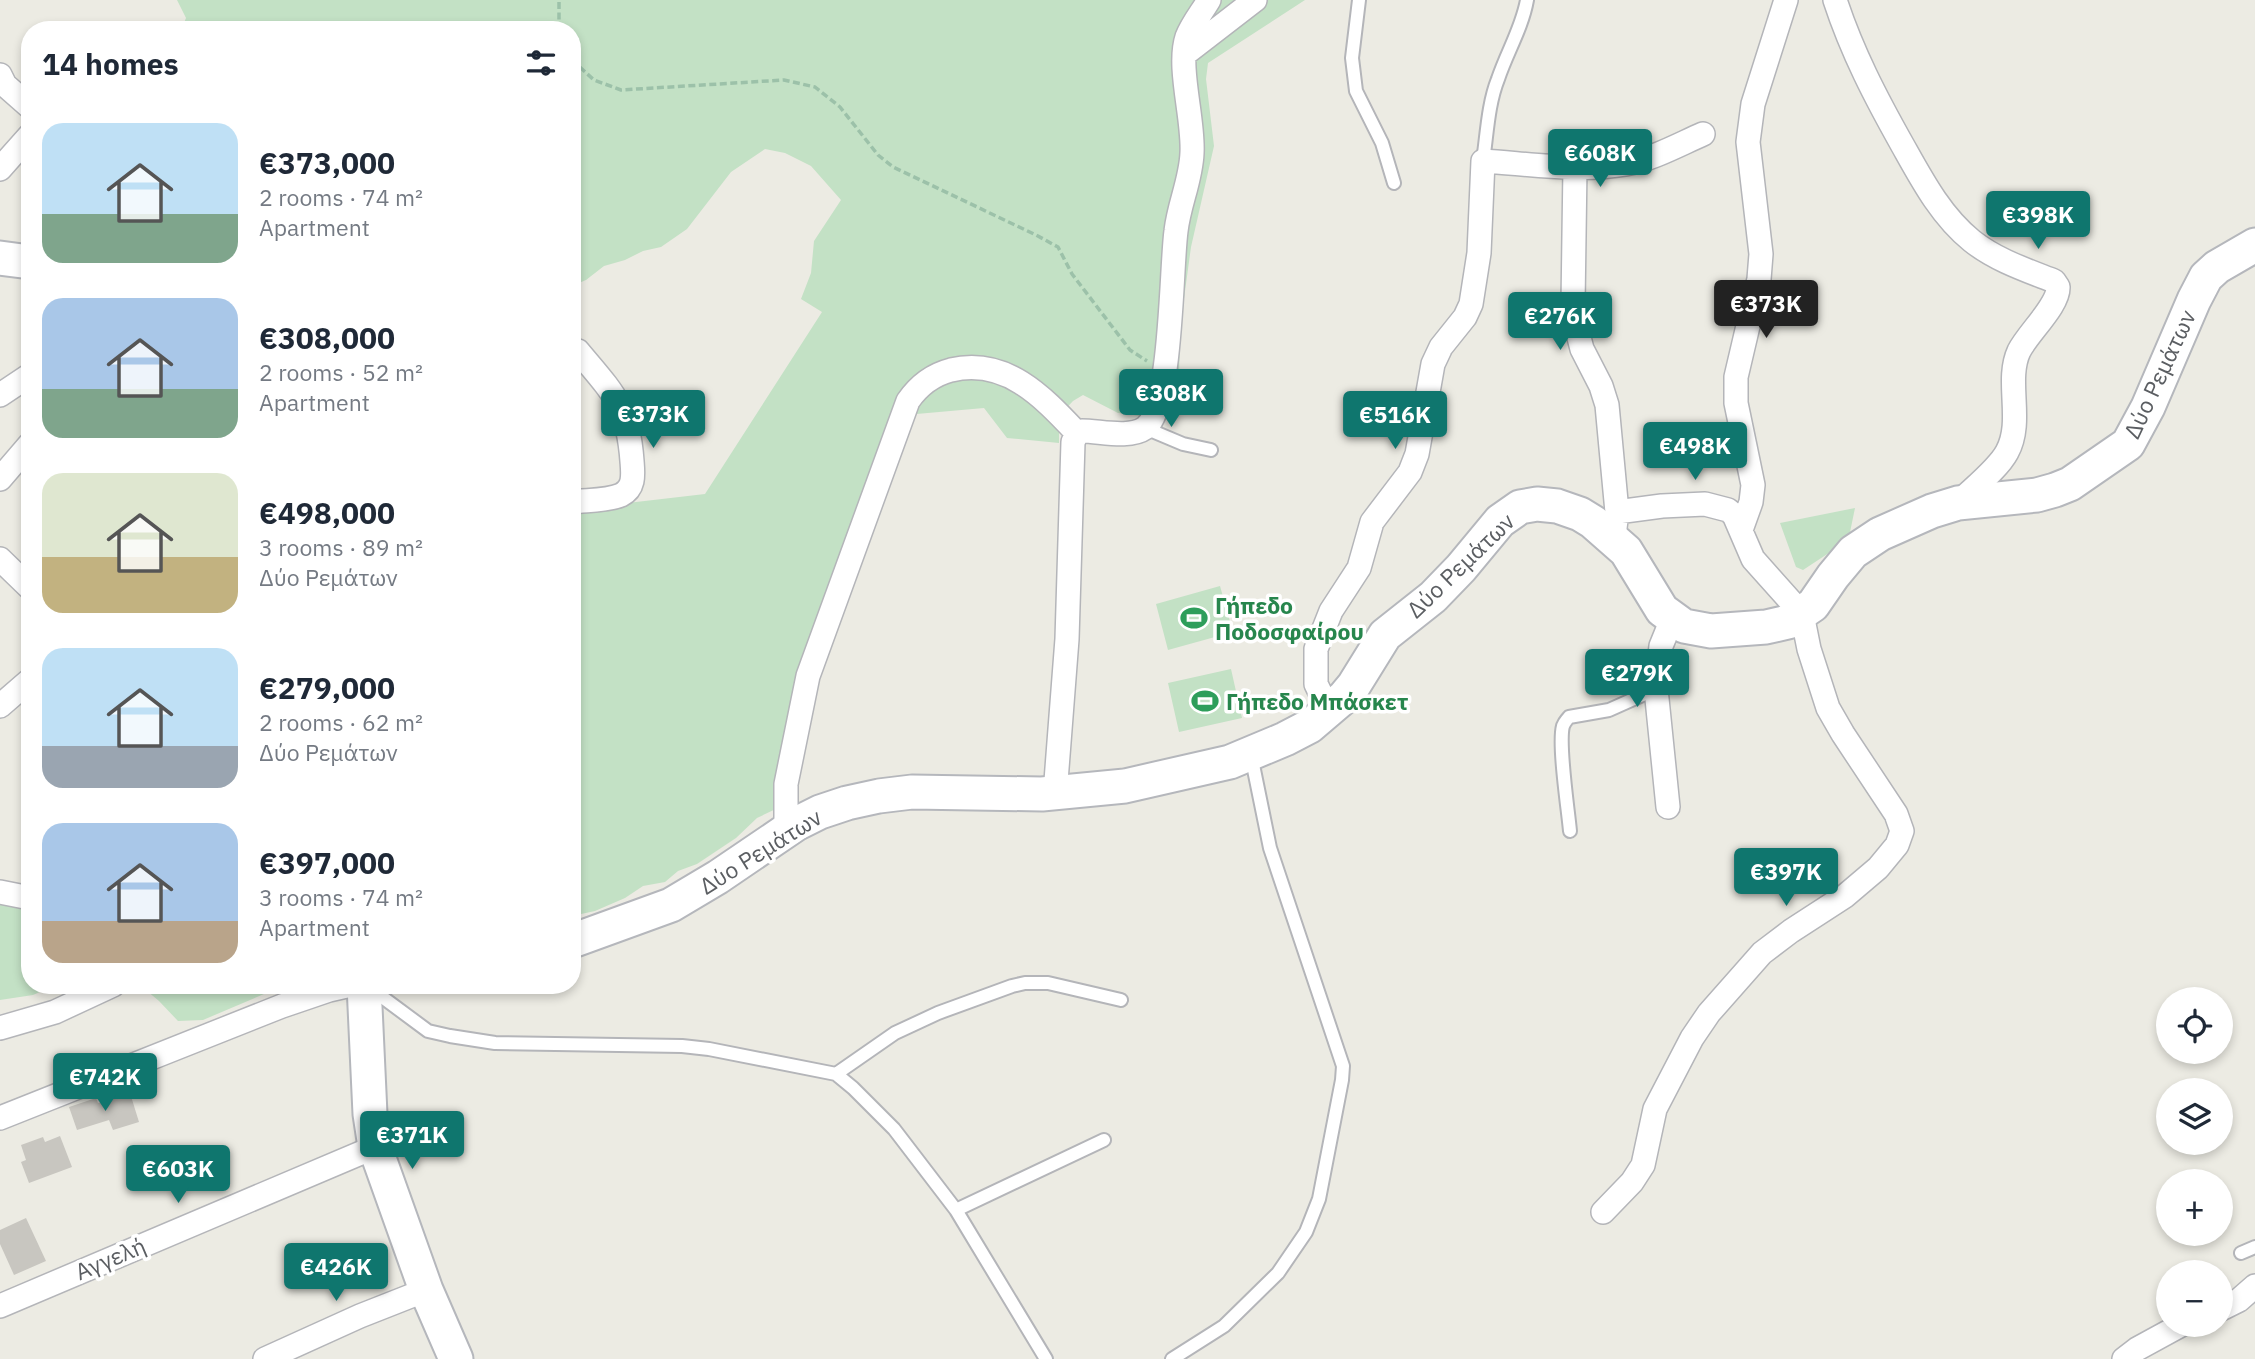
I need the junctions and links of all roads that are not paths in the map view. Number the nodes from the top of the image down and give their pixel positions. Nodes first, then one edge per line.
1 (1209, 0) edge
2 (1255, 0) edge
3 (1359, 0) edge
4 (1527, 0) edge
5 (1786, 0) edge
6 (1835, 0) edge
7 (1185, 54) junction
8 (0, 75) edge
9 (21, 99) edge
10 (1703, 134) dead end
11 (21, 145) edge
12 (1483, 161) junction
13 (1575, 167) junction
14 (0, 169) edge
15 (1394, 183) dead end
16 (2255, 245) edge
17 (0, 258) edge
18 (21, 261) edge
19 (581, 355) edge
20 (21, 381) edge
21 (0, 395) edge
22 (1145, 428) junction
23 (1077, 433) junction
24 (1211, 450) dead end
25 (21, 454) edge
26 (0, 479) edge
27 (581, 501) edge
28 (1958, 503) junction
29 (1615, 525) junction
30 (1741, 530) junction
31 (0, 559) edge
32 (21, 579) edge
33 (1802, 614) junction
34 (1672, 619) junction
35 (21, 688) edge
36 (1656, 689) junction
37 (0, 706) edge
38 (1329, 711) junction
39 (1251, 755) junction
40 (1055, 794) junction
41 (1668, 807) dead end
42 (786, 830) junction
43 (1570, 831) dead end
44 (581, 938) edge
45 (94, 994) edge
46 (317, 994) edge
47 (365, 994) edge
48 (377, 994) edge
49 (1121, 1000) dead end
50 (0, 1028) edge
51 (836, 1074) junction
52 (0, 1118) edge
53 (1104, 1140) dead end
54 (375, 1147) junction
55 (956, 1210) junction
56 (1603, 1212) dead end
57 (2255, 1247) edge
58 (2241, 1253) dead end
59 (2255, 1286) edge
60 (426, 1290) junction
61 (2233, 1303) edge
62 (0, 1306) edge
63 (2160, 1337) edge
64 (265, 1359) edge
65 (456, 1359) edge
66 (1046, 1359) edge
67 (1172, 1359) edge
68 (2124, 1359) edge

1 - 7 street
2 - 7 street
3 - 15 lane
4 - 12 lane
5 - 30 street
6 - 28 street
7 - 22 street
8 - 9 street
10 - 13 street
11 - 14 street
12 - 13 street
12 - 38 street
13 - 29 street
16 - 28 street, Δύο Ρεμάτων
17 - 18 street
19 - 27 street
20 - 21 street
22 - 23 street
22 - 24 lane
23 - 40 street
23 - 42 street
25 - 26 street
28 - 33 street, Δύο Ρεμάτων
29 - 30 street
29 - 34 street, Δύο Ρεμάτων
29 - 38 street, Δύο Ρεμάτων
30 - 33 street
31 - 32 street
33 - 34 street, Δύο Ρεμάτων
33 - 56 street
34 - 36 street
35 - 37 street
36 - 41 street
36 - 43 lane
38 - 39 street, Δύο Ρεμάτων
39 - 40 street, Δύο Ρεμάτων
39 - 67 lane
40 - 42 street, Δύο Ρεμάτων
42 - 44 street, Δύο Ρεμάτων
45 - 50 street
46 - 52 street
47 - 54 street
48 - 51 lane
49 - 51 lane
51 - 55 lane
53 - 55 lane
54 - 60 street
54 - 62 street, Αγγελή
55 - 66 lane
57 - 58 lane
59 - 61 street
60 - 64 street
60 - 65 street
63 - 68 street

